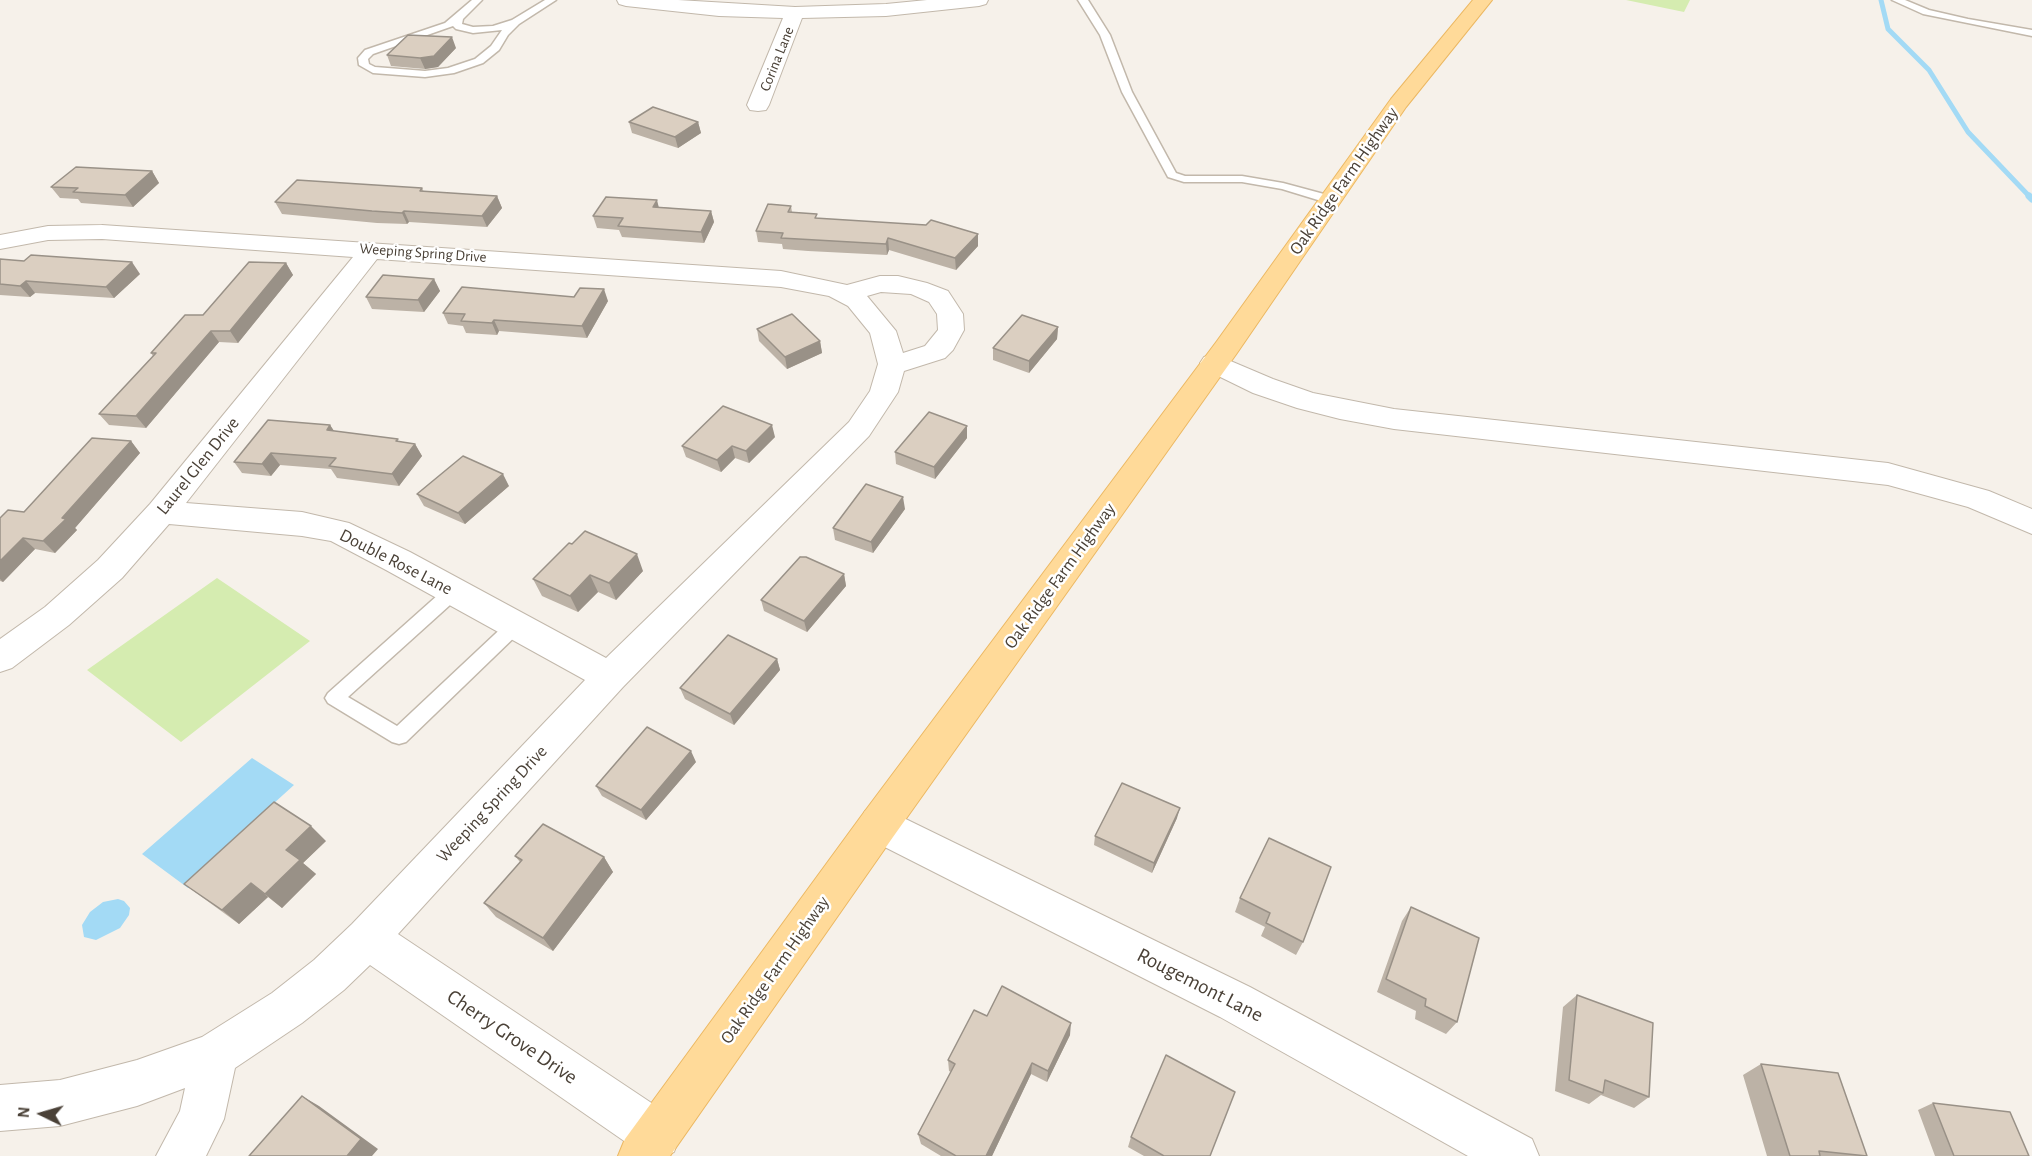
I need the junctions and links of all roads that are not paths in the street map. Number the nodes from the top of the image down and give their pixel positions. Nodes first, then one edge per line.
1 (477, 0) edge
2 (551, 0) edge
3 (626, 0) edge
4 (979, 0) edge
5 (1083, 0) edge
6 (1483, 0) edge
7 (1897, 0) edge
8 (795, 13) junction
9 (459, 18) junction
10 (516, 22) junction
11 (2032, 33) edge
12 (758, 105) dead end
13 (1331, 200) junction
14 (0, 242) edge
15 (372, 249) junction
16 (845, 294) junction
17 (1214, 363) junction
18 (892, 364) junction
19 (161, 512) junction
20 (2032, 522) edge
21 (454, 591) junction
22 (516, 625) junction
23 (0, 658) edge
24 (610, 677) junction
25 (879, 824) junction
26 (367, 938) junction
27 (214, 1055) junction
28 (0, 1108) edge
29 (650, 1146) edge
30 (180, 1156) edge
31 (1515, 1156) edge

1 - 9 lane
2 - 10 lane
3 - 8 street
4 - 8 street
5 - 13 lane
6 - 13 main road, Oak Ridge Farm Highway
7 - 11 lane
8 - 12 street, Corina Lane
9 - 10 lane
9 - 10 lane
13 - 17 main road, Oak Ridge Farm Highway
14 - 15 street, Weeping Spring Drive
15 - 16 street, Weeping Spring Drive
15 - 19 street, Laurel Glen Drive
16 - 18 street, Weeping Spring Drive
16 - 18 street
17 - 20 street
17 - 25 main road, Oak Ridge Farm Highway
18 - 24 street, Weeping Spring Drive
19 - 21 street, Double Rose Lane
19 - 23 street, Laurel Glen Drive
21 - 22 street, Double Rose Lane
21 - 22 lane
22 - 24 street, Double Rose Lane
24 - 26 street, Weeping Spring Drive
25 - 29 main road, Oak Ridge Farm Highway
25 - 31 street, Rougemont Lane
26 - 27 street, Weeping Spring Drive
26 - 29 street, Cherry Grove Drive
27 - 28 street, Weeping Spring Drive
27 - 30 street

